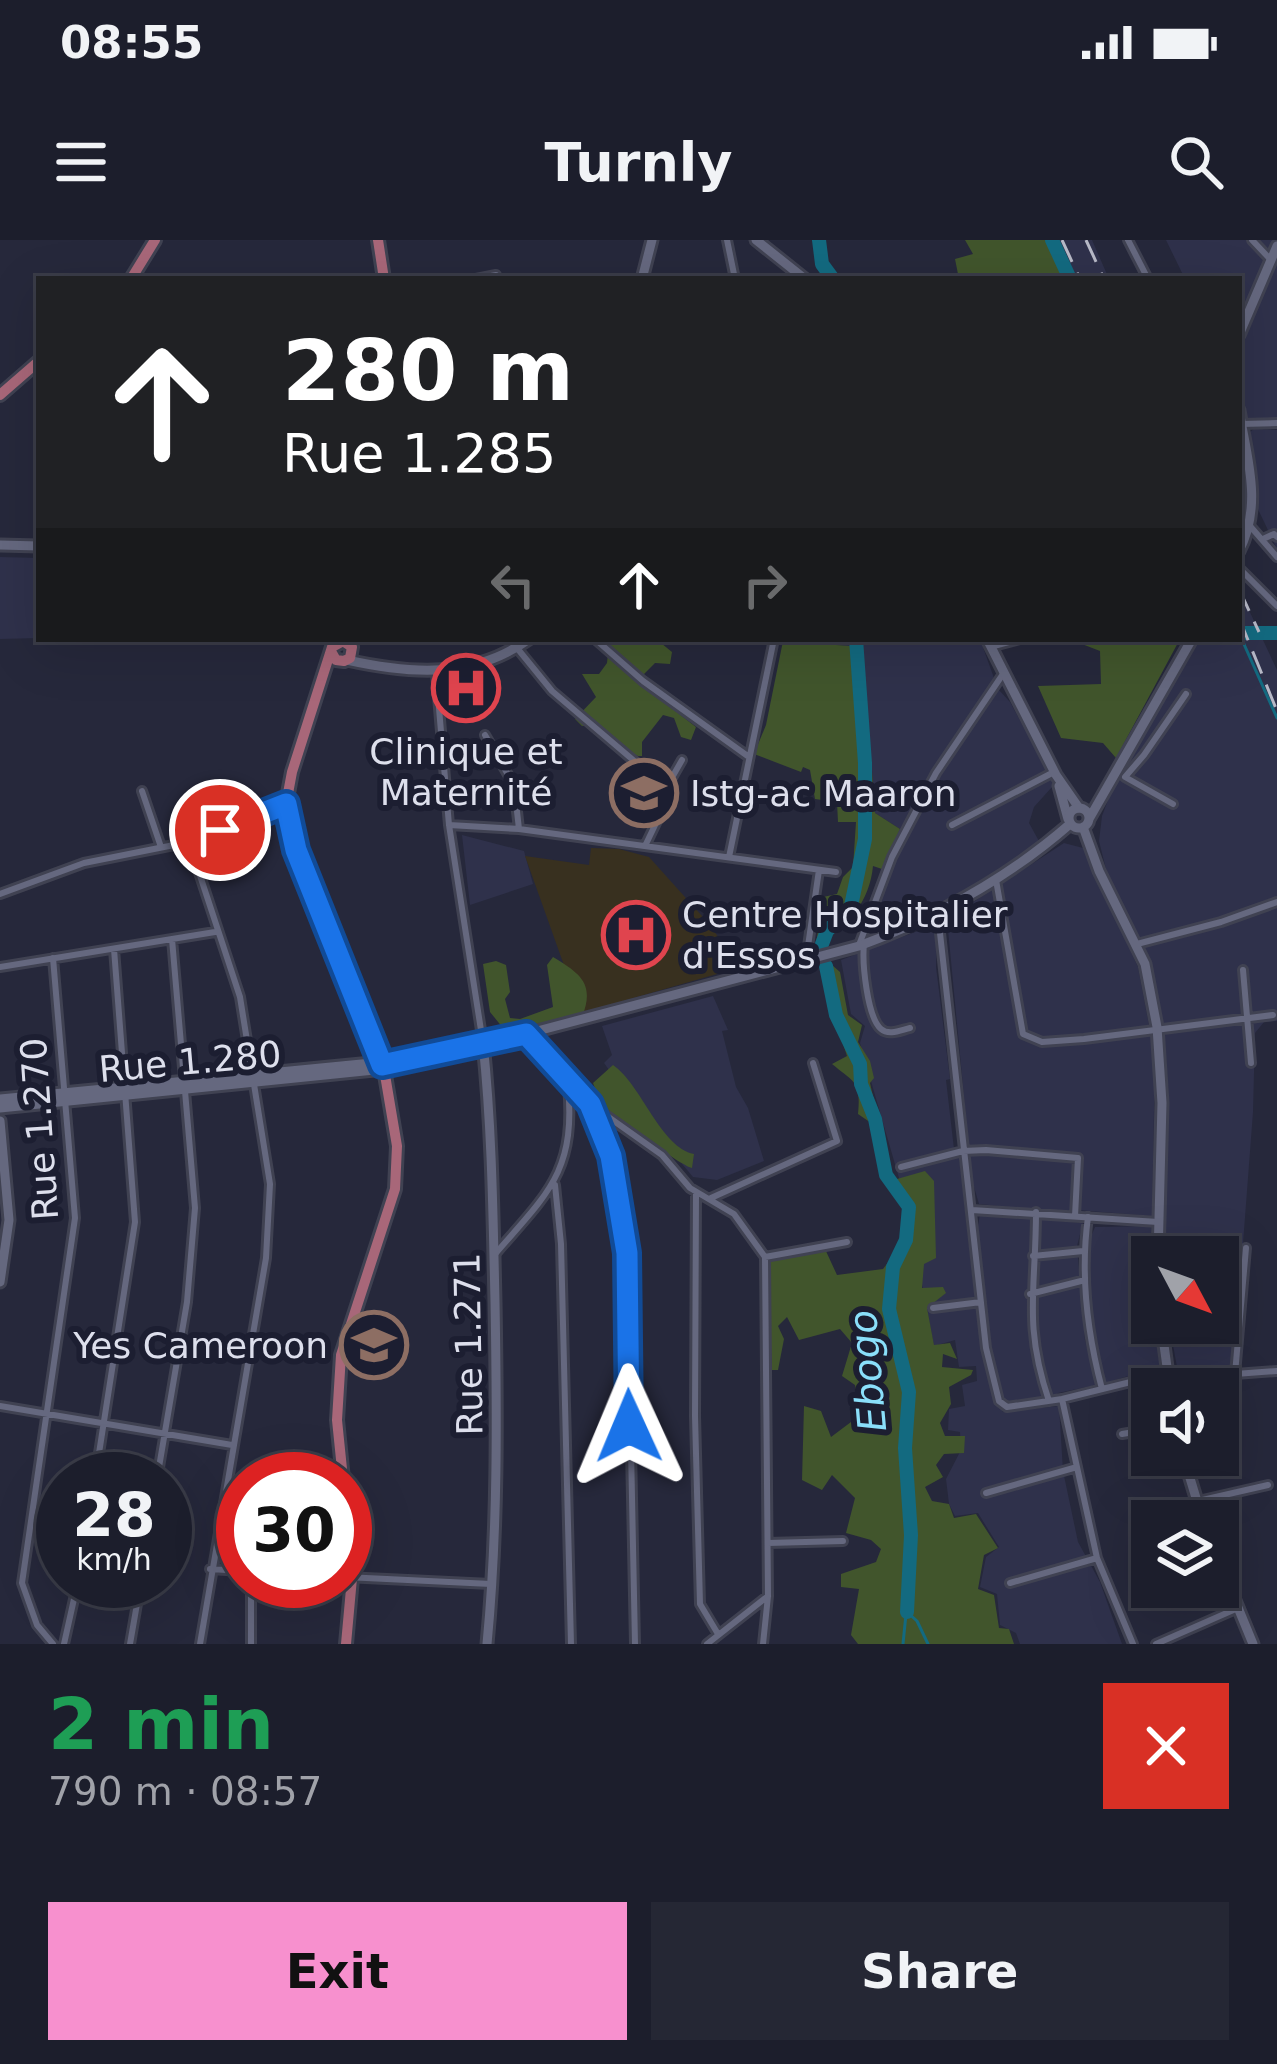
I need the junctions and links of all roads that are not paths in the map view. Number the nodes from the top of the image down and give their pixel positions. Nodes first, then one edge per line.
1 (155, 240) edge
2 (378, 240) edge
3 (652, 240) edge
4 (727, 240) edge
5 (756, 240) edge
6 (1128, 240) edge
7 (1252, 240) edge
8 (1277, 246) edge
9 (1271, 260) junction
10 (1264, 274) junction
11 (496, 275) dead end
12 (133, 276) edge
13 (384, 276) edge
14 (491, 276) edge
15 (643, 276) edge
16 (734, 276) edge
17 (801, 276) edge
18 (1146, 276) edge
19 (1277, 280) edge
20 (1242, 328) edge
21 (36, 364) edge
22 (0, 395) edge
23 (1277, 423) edge
24 (1242, 424) edge
25 (1242, 430) edge
26 (1250, 526) junction
27 (1277, 537) edge
28 (1262, 538) junction
29 (0, 545) edge
30 (36, 546) edge
31 (1242, 546) edge
32 (1277, 557) edge
33 (1242, 571) edge
34 (1277, 606) edge
35 (524, 642) edge
36 (598, 642) edge
37 (773, 642) edge
38 (1190, 642) edge
39 (988, 643) edge
40 (342, 647) edge
41 (517, 648) junction
42 (436, 673) junction
43 (1003, 674) junction
44 (1186, 694) dead end
45 (485, 735) dead end
46 (749, 757) junction
47 (682, 760) dead end
48 (1055, 774) junction
49 (666, 788) junction
50 (142, 791) dead end
51 (286, 804) junction
52 (1173, 804) dead end
53 (1079, 819) junction
54 (449, 825) junction
55 (952, 825) dead end
56 (519, 829) junction
57 (189, 842) junction
58 (646, 846) junction
59 (160, 847) junction
60 (729, 856) junction
61 (819, 870) junction
62 (836, 872) dead end
63 (996, 880) junction
64 (0, 894) edge
65 (1277, 902) edge
66 (938, 915) junction
67 (215, 932) junction
68 (172, 939) junction
69 (1136, 944) junction
70 (861, 945) junction
71 (114, 949) junction
72 (53, 958) junction
73 (806, 960) junction
74 (0, 967) edge
75 (1244, 970) dead end
76 (1273, 1015) dead end
77 (1248, 1020) junction
78 (1157, 1027) junction
79 (910, 1028) dead end
80 (526, 1034) junction
81 (483, 1043) junction
82 (813, 1063) dead end
83 (1251, 1063) dead end
84 (383, 1065) junction
85 (255, 1078) junction
86 (568, 1082) junction
87 (185, 1084) junction
88 (126, 1090) junction
89 (65, 1094) junction
90 (0, 1099) edge
91 (590, 1104) junction
92 (0, 1108) edge
93 (0, 1121) edge
94 (963, 1151) junction
95 (901, 1167) dead end
96 (554, 1184) junction
97 (696, 1188) junction
98 (4, 1190) edge
99 (711, 1198) junction
100 (972, 1210) junction
101 (1036, 1212) junction
102 (1075, 1216) junction
103 (1088, 1217) junction
104 (1158, 1222) junction
105 (1158, 1236) edge
106 (847, 1242) dead end
107 (1246, 1248) dead end
108 (1083, 1251) junction
109 (494, 1255) junction
110 (1033, 1256) junction
111 (765, 1257) junction
112 (1085, 1280) junction
113 (0, 1282) edge
114 (1030, 1294) junction
115 (981, 1302) junction
116 (933, 1308) dead end
117 (1236, 1368) edge
118 (1277, 1371) edge
119 (1239, 1374) edge
120 (1131, 1381) edge
121 (1102, 1388) junction
122 (1062, 1399) junction
123 (1049, 1401) junction
124 (0, 1406) edge
125 (44, 1414) junction
126 (104, 1425) junction
127 (1131, 1433) edge
128 (1122, 1434) dead end
129 (165, 1435) junction
130 (232, 1445) junction
131 (100, 1452) edge
132 (162, 1452) edge
133 (340, 1452) edge
134 (1077, 1467) junction
135 (1268, 1486) dead end
136 (986, 1493) dead end
137 (1204, 1500) edge
138 (843, 1541) dead end
139 (767, 1543) junction
140 (1096, 1558) junction
141 (210, 1569) junction
142 (216, 1569) edge
143 (372, 1578) edge
144 (1010, 1583) dead end
145 (492, 1584) junction
146 (768, 1596) junction
147 (72, 1608) edge
148 (136, 1608) edge
149 (251, 1608) edge
150 (347, 1608) edge
151 (1238, 1608) joint
152 (718, 1634) junction
153 (53, 1644) edge
154 (64, 1644) edge
155 (130, 1644) edge
156 (200, 1644) edge
157 (251, 1644) edge
158 (346, 1644) edge
159 (487, 1644) edge
160 (571, 1644) edge
161 (635, 1644) edge
162 (707, 1644) edge
163 (763, 1644) edge
164 (1133, 1644) edge
165 (1156, 1644) edge
166 (1253, 1644) edge

1 - 12 main road
2 - 13 main road
3 - 15 main road
4 - 16 street
5 - 17 main road
6 - 18 street
7 - 9 street
8 - 9 main road
9 - 10 main road
10 - 19 street
10 - 20 main road
11 - 14 street
21 - 22 main road
23 - 24 street
25 - 26 main road
26 - 28 street
26 - 31 main road
27 - 28 street
28 - 32 street
29 - 30 main road
33 - 34 street
35 - 41 main road
36 - 46 street
37 - 46 street
38 - 53 main road
39 - 43 main road
40 - 42 main road
40 - 51 main road
41 - 42 main road
41 - 49 street
42 - 54 street
43 - 48 main road
43 - 70 street
44 - 52 street
45 - 56 street
46 - 60 street
47 - 49 street
48 - 53 main road
48 - 55 street
49 - 58 street
50 - 59 street
51 - 57 street
51 - 84 main road
53 - 63 main road, Rue 1.280
53 - 69 main road
54 - 56 street
54 - 81 street
56 - 58 street
57 - 59 street
57 - 67 street
58 - 60 street
59 - 64 street
60 - 61 street
61 - 62 street
61 - 73 street
63 - 66 main road, Rue 1.280
63 - 78 street
65 - 69 street
66 - 70 main road, Rue 1.280
66 - 94 street
67 - 68 street
67 - 85 street
68 - 71 street
68 - 87 street
69 - 78 main road
70 - 73 main road, Rue 1.280
70 - 79 street
71 - 72 street
71 - 88 street
72 - 74 street
72 - 89 street, Rue 1.270
73 - 80 main road, Rue 1.280
75 - 77 street
76 - 77 street
77 - 78 street
77 - 83 street
78 - 104 main road
80 - 81 main road, Rue 1.280
80 - 86 main road
81 - 84 main road, Rue 1.280
81 - 109 main road, Rue 1.271
82 - 99 street
84 - 85 main road, Rue 1.280
84 - 133 main road
85 - 87 main road, Rue 1.280
85 - 130 street
86 - 91 street
86 - 96 street
87 - 88 main road, Rue 1.280
87 - 129 street
88 - 89 main road, Rue 1.280
88 - 126 street
89 - 90 main road, Rue 1.280
89 - 92 main road, Rue 1.280
89 - 125 street, Rue 1.270
91 - 97 street
91 - 161 street
93 - 98 main road
94 - 95 street
94 - 100 street
94 - 102 street
96 - 109 street
96 - 160 street
97 - 99 street
97 - 152 street
98 - 113 main road
99 - 111 street
100 - 101 street
100 - 115 street
101 - 102 street
101 - 110 street
102 - 103 street
103 - 104 street
103 - 108 street
104 - 105 main road
106 - 111 street
107 - 117 street
108 - 110 street
108 - 112 street
109 - 145 main road, Rue 1.271
110 - 114 street
111 - 139 street
112 - 114 street
112 - 121 street
114 - 123 street
115 - 116 street
115 - 123 street
118 - 119 street
120 - 121 street
121 - 122 street
122 - 123 street
122 - 134 street
124 - 125 street
125 - 126 street
125 - 153 street, Rue 1.270
126 - 129 street
126 - 131 street
127 - 128 street
129 - 130 street
129 - 132 street
130 - 141 street
134 - 136 street
134 - 140 street
135 - 137 street
138 - 139 street
139 - 146 street
140 - 144 street
140 - 164 street
141 - 142 street
141 - 156 street
143 - 145 street
145 - 159 main road, Rue 1.271
146 - 152 street
146 - 163 street
147 - 154 street
148 - 155 street
149 - 157 street
150 - 158 main road
151 - 165 street
151 - 166 main road
152 - 162 street

